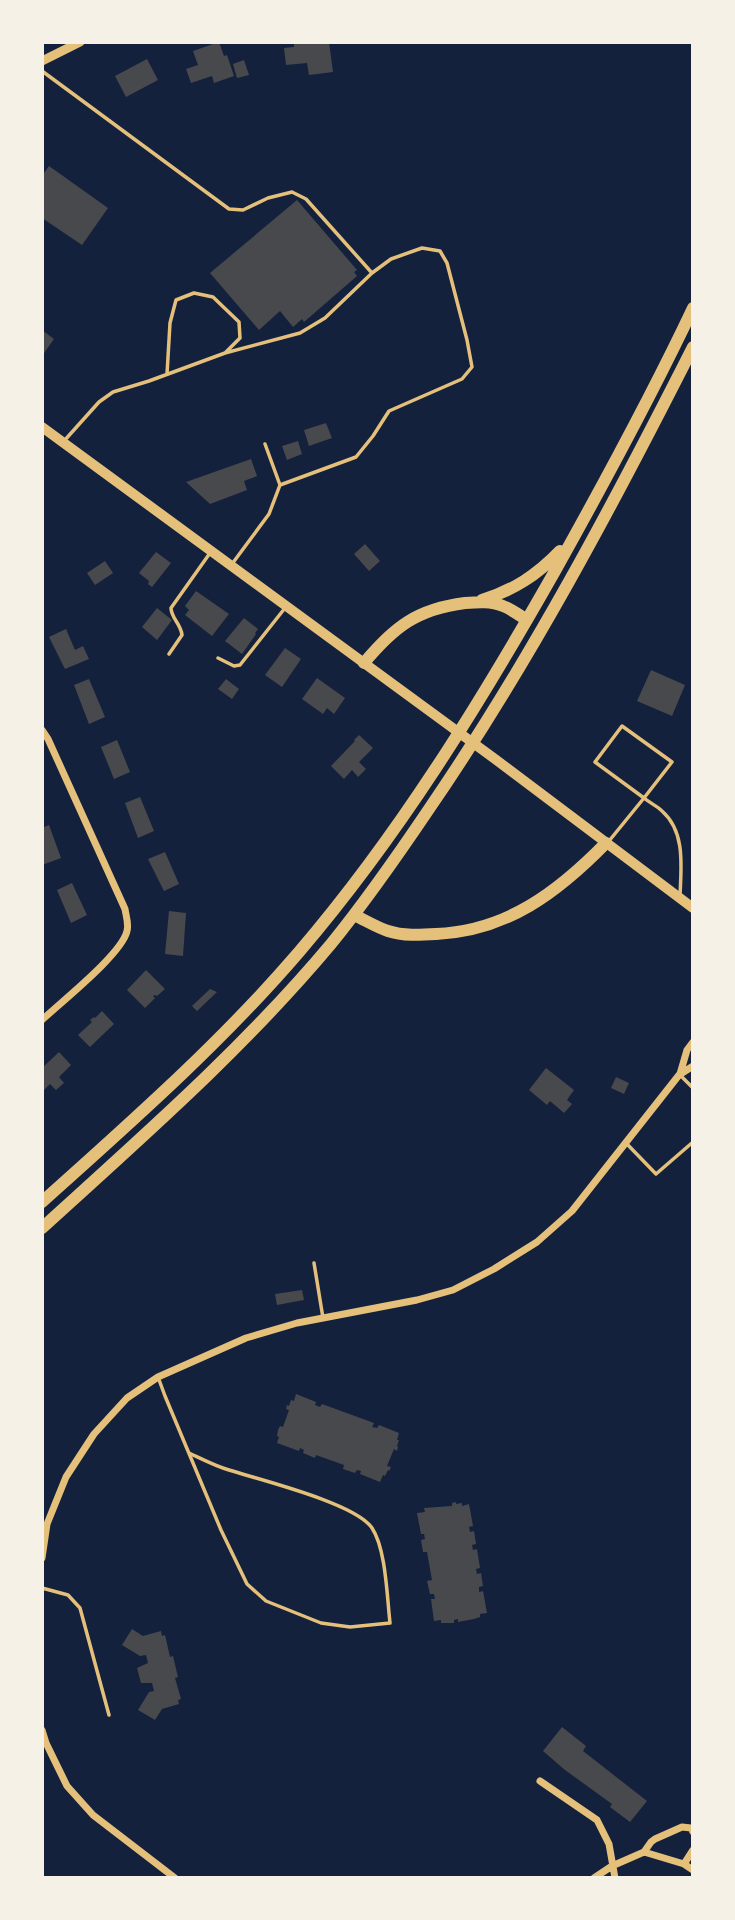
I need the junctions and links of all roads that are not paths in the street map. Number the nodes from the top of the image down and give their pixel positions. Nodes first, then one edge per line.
1 (80, 42) edge
2 (42, 61) edge
3 (42, 71) edge
4 (372, 273) junction
5 (693, 308) edge
6 (693, 347) edge
7 (225, 353) junction
8 (167, 374) junction
9 (42, 427) edge
10 (62, 442) junction
11 (265, 444) dead end
12 (280, 485) junction
13 (575, 535) junction
14 (211, 551) junction
15 (230, 565) junction
16 (475, 602) junction
17 (286, 606) junction
18 (527, 620) junction
19 (169, 654) dead end
20 (218, 659) dead end
21 (363, 663) junction
22 (42, 730) edge
23 (638, 737) junction
24 (632, 744) dead end
25 (653, 748) junction
26 (648, 755) dead end
27 (614, 769) dead end
28 (611, 774) junction
29 (629, 780) dead end
30 (626, 785) junction
31 (644, 798) junction
32 (606, 844) junction
33 (680, 898) junction
34 (693, 908) edge
35 (354, 915) junction
36 (42, 1020) edge
37 (693, 1041) edge
38 (693, 1066) edge
39 (679, 1075) junction
40 (693, 1088) edge
41 (693, 1142) edge
42 (626, 1143) junction
43 (42, 1202) edge
44 (42, 1228) edge
45 (314, 1263) dead end
46 (323, 1318) junction
47 (158, 1377) junction
48 (189, 1453) junction
49 (42, 1558) edge
50 (42, 1588) edge
51 (109, 1715) dead end
52 (42, 1730) edge
53 (540, 1781) dead end
54 (693, 1832) edge
55 (693, 1850) edge
56 (644, 1852) junction
57 (684, 1864) junction
58 (612, 1866) junction
59 (693, 1870) edge
60 (175, 1878) edge
61 (594, 1878) edge
62 (615, 1878) edge

1 - 2 street
3 - 4 lane
4 - 7 lane
4 - 12 lane
5 - 13 highway
6 - 35 highway
7 - 8 lane
7 - 8 lane
8 - 10 lane
9 - 10 main road
10 - 14 main road
11 - 12 lane
12 - 15 lane
13 - 16 highway
13 - 18 highway
14 - 15 main road
14 - 19 lane
15 - 17 main road
16 - 18 highway
16 - 21 highway
17 - 20 lane
17 - 21 main road
18 - 43 highway
21 - 32 main road
22 - 36 street
23 - 24 lane
23 - 25 lane
23 - 28 lane
25 - 26 lane
25 - 31 lane
27 - 28 lane
28 - 30 lane
29 - 30 lane
30 - 31 lane
31 - 32 lane
31 - 33 lane
32 - 33 main road
32 - 35 highway
33 - 34 main road
35 - 44 highway
37 - 39 street
38 - 39 street
39 - 40 lane
39 - 42 street
41 - 42 lane
42 - 46 street
45 - 46 lane
46 - 47 street
47 - 48 lane
47 - 49 street
48 - 48 lane
50 - 51 lane
52 - 60 street
53 - 58 street
54 - 56 street
55 - 57 street
56 - 57 street
56 - 58 street
57 - 59 street
58 - 61 street
58 - 62 street

